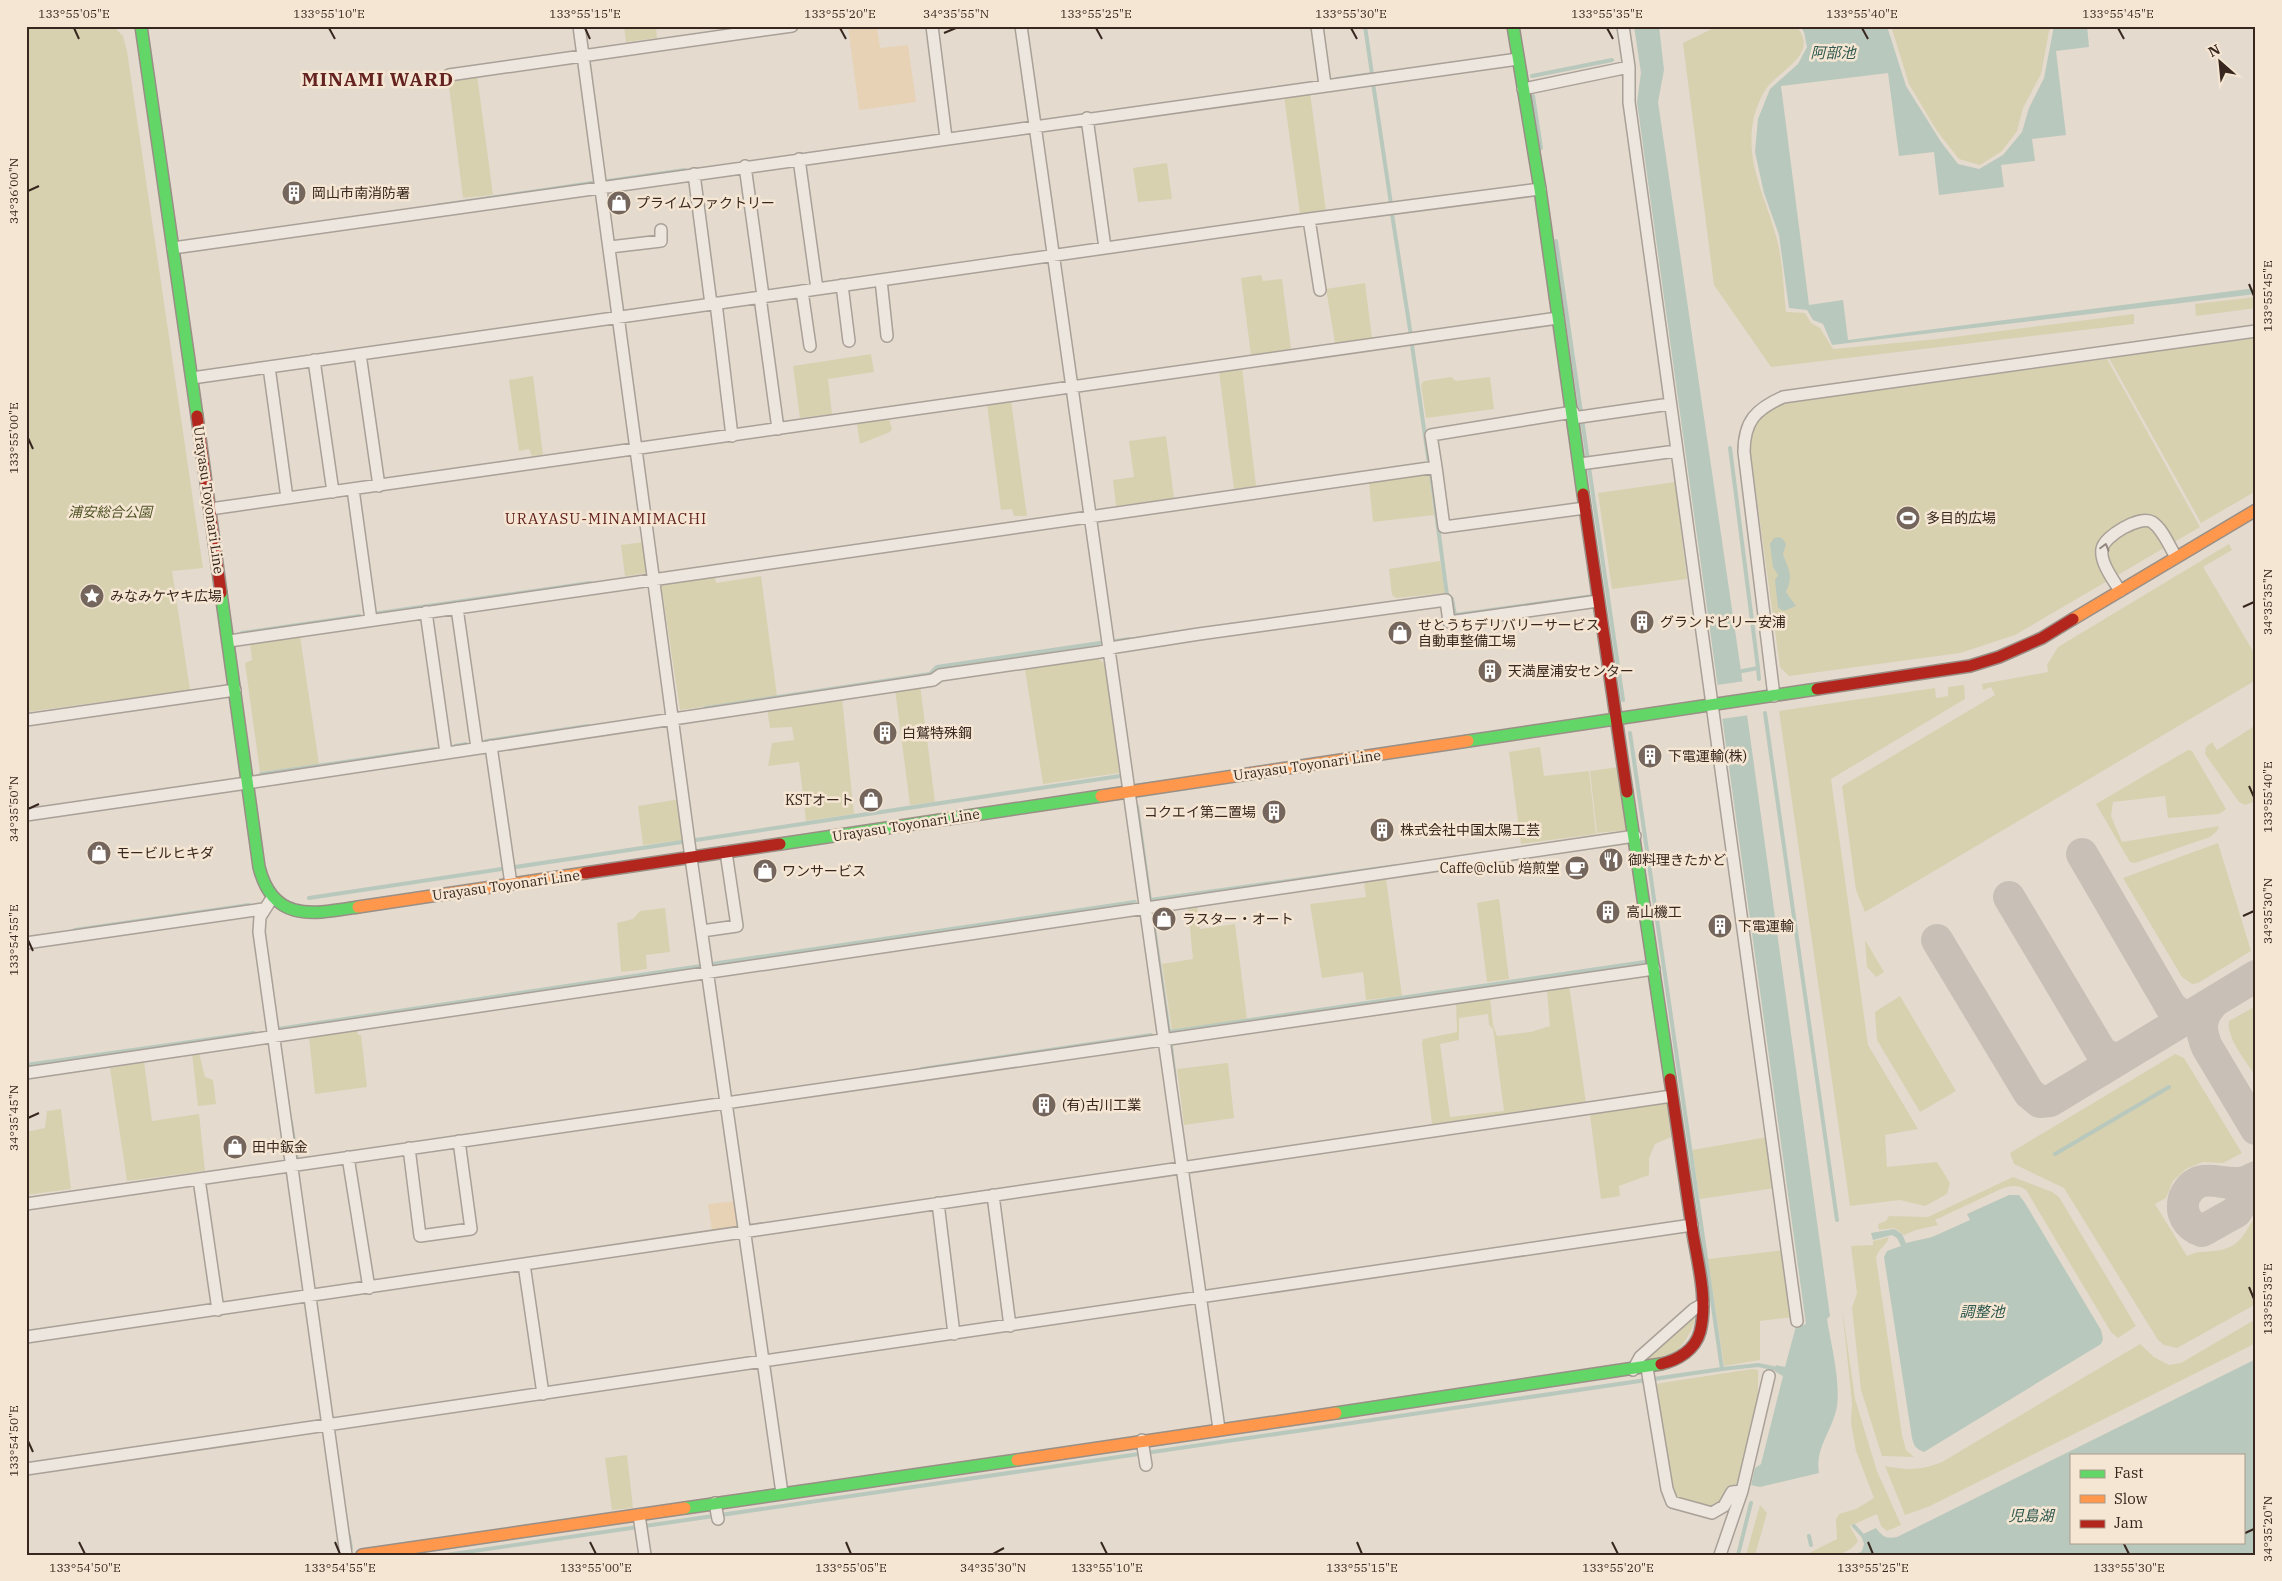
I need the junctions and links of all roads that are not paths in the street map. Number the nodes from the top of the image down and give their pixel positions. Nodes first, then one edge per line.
1 (141, 26) edge
2 (579, 26) edge
3 (792, 26) edge
4 (932, 26) edge
5 (1021, 26) edge
6 (1317, 26) edge
7 (1513, 26) edge
8 (1623, 26) edge
9 (583, 56) junction
10 (1518, 59) junction
11 (1629, 67) junction
12 (449, 74) dead end
13 (1325, 84) junction
14 (1523, 89) junction
15 (1087, 118) junction
16 (1034, 126) junction
17 (946, 135) junction
18 (800, 159) junction
19 (744, 166) junction
20 (694, 174) junction
21 (601, 187) junction
22 (1540, 189) junction
23 (1309, 219) junction
24 (661, 230) dead end
25 (1105, 245) junction
26 (610, 247) junction
27 (173, 248) junction
28 (1053, 255) junction
29 (881, 280) junction
30 (842, 285) junction
31 (817, 286) junction
32 (1320, 290) dead end
33 (802, 291) junction
34 (762, 294) junction
35 (712, 301) junction
36 (619, 317) junction
37 (1558, 318) junction
38 (2256, 331) edge
39 (888, 336) dead end
40 (849, 341) dead end
41 (810, 346) dead end
42 (360, 354) junction
43 (314, 360) junction
44 (269, 367) junction
45 (192, 378) junction
46 (1073, 387) junction
47 (1670, 404) junction
48 (1578, 416) junction
49 (778, 426) junction
50 (732, 432) junction
51 (637, 449) junction
52 (1676, 451) junction
53 (1586, 464) junction
54 (1436, 467) junction
55 (379, 486) junction
56 (353, 489) junction
57 (333, 492) junction
58 (287, 498) junction
59 (1586, 508) junction
60 (210, 509) junction
61 (2256, 510) edge
62 (1091, 517) junction
63 (2176, 557) junction
64 (654, 579) junction
65 (2120, 591) junction
66 (1598, 601) junction
67 (457, 608) junction
68 (426, 612) junction
69 (371, 620) junction
70 (229, 641) junction
71 (1109, 649) junction
72 (235, 690) junction
73 (1774, 696) junction
74 (1714, 705) junction
75 (673, 719) junction
76 (26, 720) edge
77 (1617, 720) junction
78 (491, 746) junction
79 (477, 748) junction
80 (446, 753) junction
81 (247, 784) junction
82 (1129, 792) junction
83 (26, 814) edge
84 (1635, 836) junction
85 (726, 852) junction
86 (691, 858) junction
87 (511, 884) junction
88 (272, 898) junction
89 (1144, 908) junction
90 (263, 909) junction
91 (702, 931) junction
92 (26, 943) edge
93 (1654, 969) junction
94 (709, 972) junction
95 (273, 1038) junction
96 (1163, 1038) junction
97 (26, 1073) edge
98 (1672, 1096) junction
99 (726, 1103) junction
100 (459, 1141) junction
101 (409, 1148) junction
102 (348, 1157) junction
103 (291, 1165) junction
104 (1182, 1168) junction
105 (199, 1179) junction
106 (993, 1195) junction
107 (938, 1203) junction
108 (26, 1204) edge
109 (1692, 1225) junction
110 (745, 1231) junction
111 (524, 1264) junction
112 (369, 1288) junction
113 (311, 1296) junction
114 (1200, 1298) junction
115 (1703, 1304) junction
116 (217, 1307) junction
117 (1797, 1321) dead end
118 (1010, 1326) junction
119 (954, 1334) junction
120 (26, 1337) edge
121 (763, 1362) junction
122 (1634, 1370) junction
123 (1648, 1375) junction
124 (1769, 1376) dead end
125 (543, 1394) junction
126 (327, 1425) junction
127 (1219, 1429) junction
128 (26, 1468) edge
129 (1742, 1491) junction
130 (782, 1493) junction
131 (640, 1522) junction
132 (346, 1555) edge
133 (362, 1555) edge
134 (644, 1555) edge
135 (1720, 1555) edge

1 - 27 street, Urayasu Toyonari Line
2 - 9 street
3 - 9 street
4 - 17 street
5 - 16 street
6 - 13 street
7 - 10 street
8 - 11 street
9 - 12 street
9 - 21 street
10 - 13 street
10 - 14 street
11 - 14 street
11 - 47 street
13 - 15 street
14 - 22 street
15 - 16 street
15 - 25 street
16 - 17 street
16 - 28 street
17 - 18 street
18 - 19 street
18 - 31 street
19 - 20 street
19 - 34 street
20 - 21 street
20 - 35 street
21 - 26 street
21 - 27 street
22 - 23 street
22 - 37 street
23 - 25 street
23 - 32 street
24 - 26 street
25 - 28 street
26 - 36 street
27 - 45 street, Urayasu Toyonari Line
28 - 29 street
28 - 46 street
29 - 30 street
29 - 39 street
30 - 31 street
30 - 40 street
31 - 33 street
33 - 34 street
33 - 41 street
34 - 35 street
34 - 49 street
35 - 36 street
35 - 50 street
36 - 42 street
36 - 51 street
37 - 46 street
37 - 48 street
38 - 73 street
42 - 43 street
42 - 55 street
43 - 44 street
43 - 57 street
44 - 45 street
44 - 58 street
45 - 60 street, Urayasu Toyonari Line
46 - 49 street
46 - 62 street
47 - 48 street
47 - 52 street
48 - 53 street
48 - 54 street
49 - 50 street
50 - 51 street
51 - 55 street
51 - 64 street
52 - 53 street
52 - 74 street
53 - 59 street
54 - 59 street
54 - 62 street
55 - 56 street
56 - 57 street
56 - 69 street
57 - 58 street
58 - 60 street
59 - 66 street
60 - 70 street, Urayasu Toyonari Line
61 - 63 street, Urayasu Toyonari Line
62 - 64 street
62 - 71 street
63 - 65 street, Urayasu Toyonari Line
65 -> 63 street
64 - 67 street
64 - 75 street
65 - 73 street, Urayasu Toyonari Line
66 - 71 street
66 - 77 street
67 - 68 street
67 - 79 street
68 - 69 street
68 - 80 street
69 - 70 street
70 - 72 street, Urayasu Toyonari Line
71 - 75 street
71 - 82 street
72 - 76 street
72 - 81 street, Urayasu Toyonari Line
73 - 74 street, Urayasu Toyonari Line
74 - 77 street, Urayasu Toyonari Line
74 - 117 street
75 - 78 street
75 - 86 street
77 - 82 street, Urayasu Toyonari Line
77 - 84 street
78 - 79 street
78 - 87 street
79 - 80 street
80 - 81 street
81 - 83 street
81 - 88 street, Urayasu Toyonari Line
82 - 85 street, Urayasu Toyonari Line
82 - 89 street
84 - 89 street
84 - 93 street
85 - 86 street, Urayasu Toyonari Line
85 - 91 street
86 - 87 street, Urayasu Toyonari Line
86 - 91 street
87 - 88 street, Urayasu Toyonari Line
88 - 90 street
89 - 94 street
89 - 96 street
90 - 92 street
90 - 95 street
91 - 94 street
93 - 96 street
93 - 98 street
94 - 95 street
94 - 99 street
95 - 97 street
95 - 103 street
96 - 99 street
96 - 104 street
98 - 104 street
98 - 109 street
99 - 100 street
99 - 110 street
100 - 101 street
100 - 101 street
101 - 102 street
102 - 103 street
102 - 112 street
103 - 105 street
103 - 113 street
104 - 106 street
104 - 114 street
105 - 108 street
105 - 116 street
106 - 107 street
106 - 118 street
107 - 110 street
107 - 119 street
109 - 114 street
109 - 115 street
110 - 111 street
110 - 121 street
111 - 112 street
111 - 125 street
112 - 113 street
113 - 116 street
113 - 126 street
114 - 118 street
114 - 127 street
115 - 122 street
115 - 123 street
116 - 120 street
118 - 119 street
119 - 121 street
121 - 125 street
121 - 130 street
122 - 123 street
122 - 127 street
123 - 129 street
124 - 129 street
125 - 126 street
126 - 128 street
126 - 132 street
127 - 130 street
129 - 135 street
130 - 131 street
131 - 133 street
131 - 134 street

